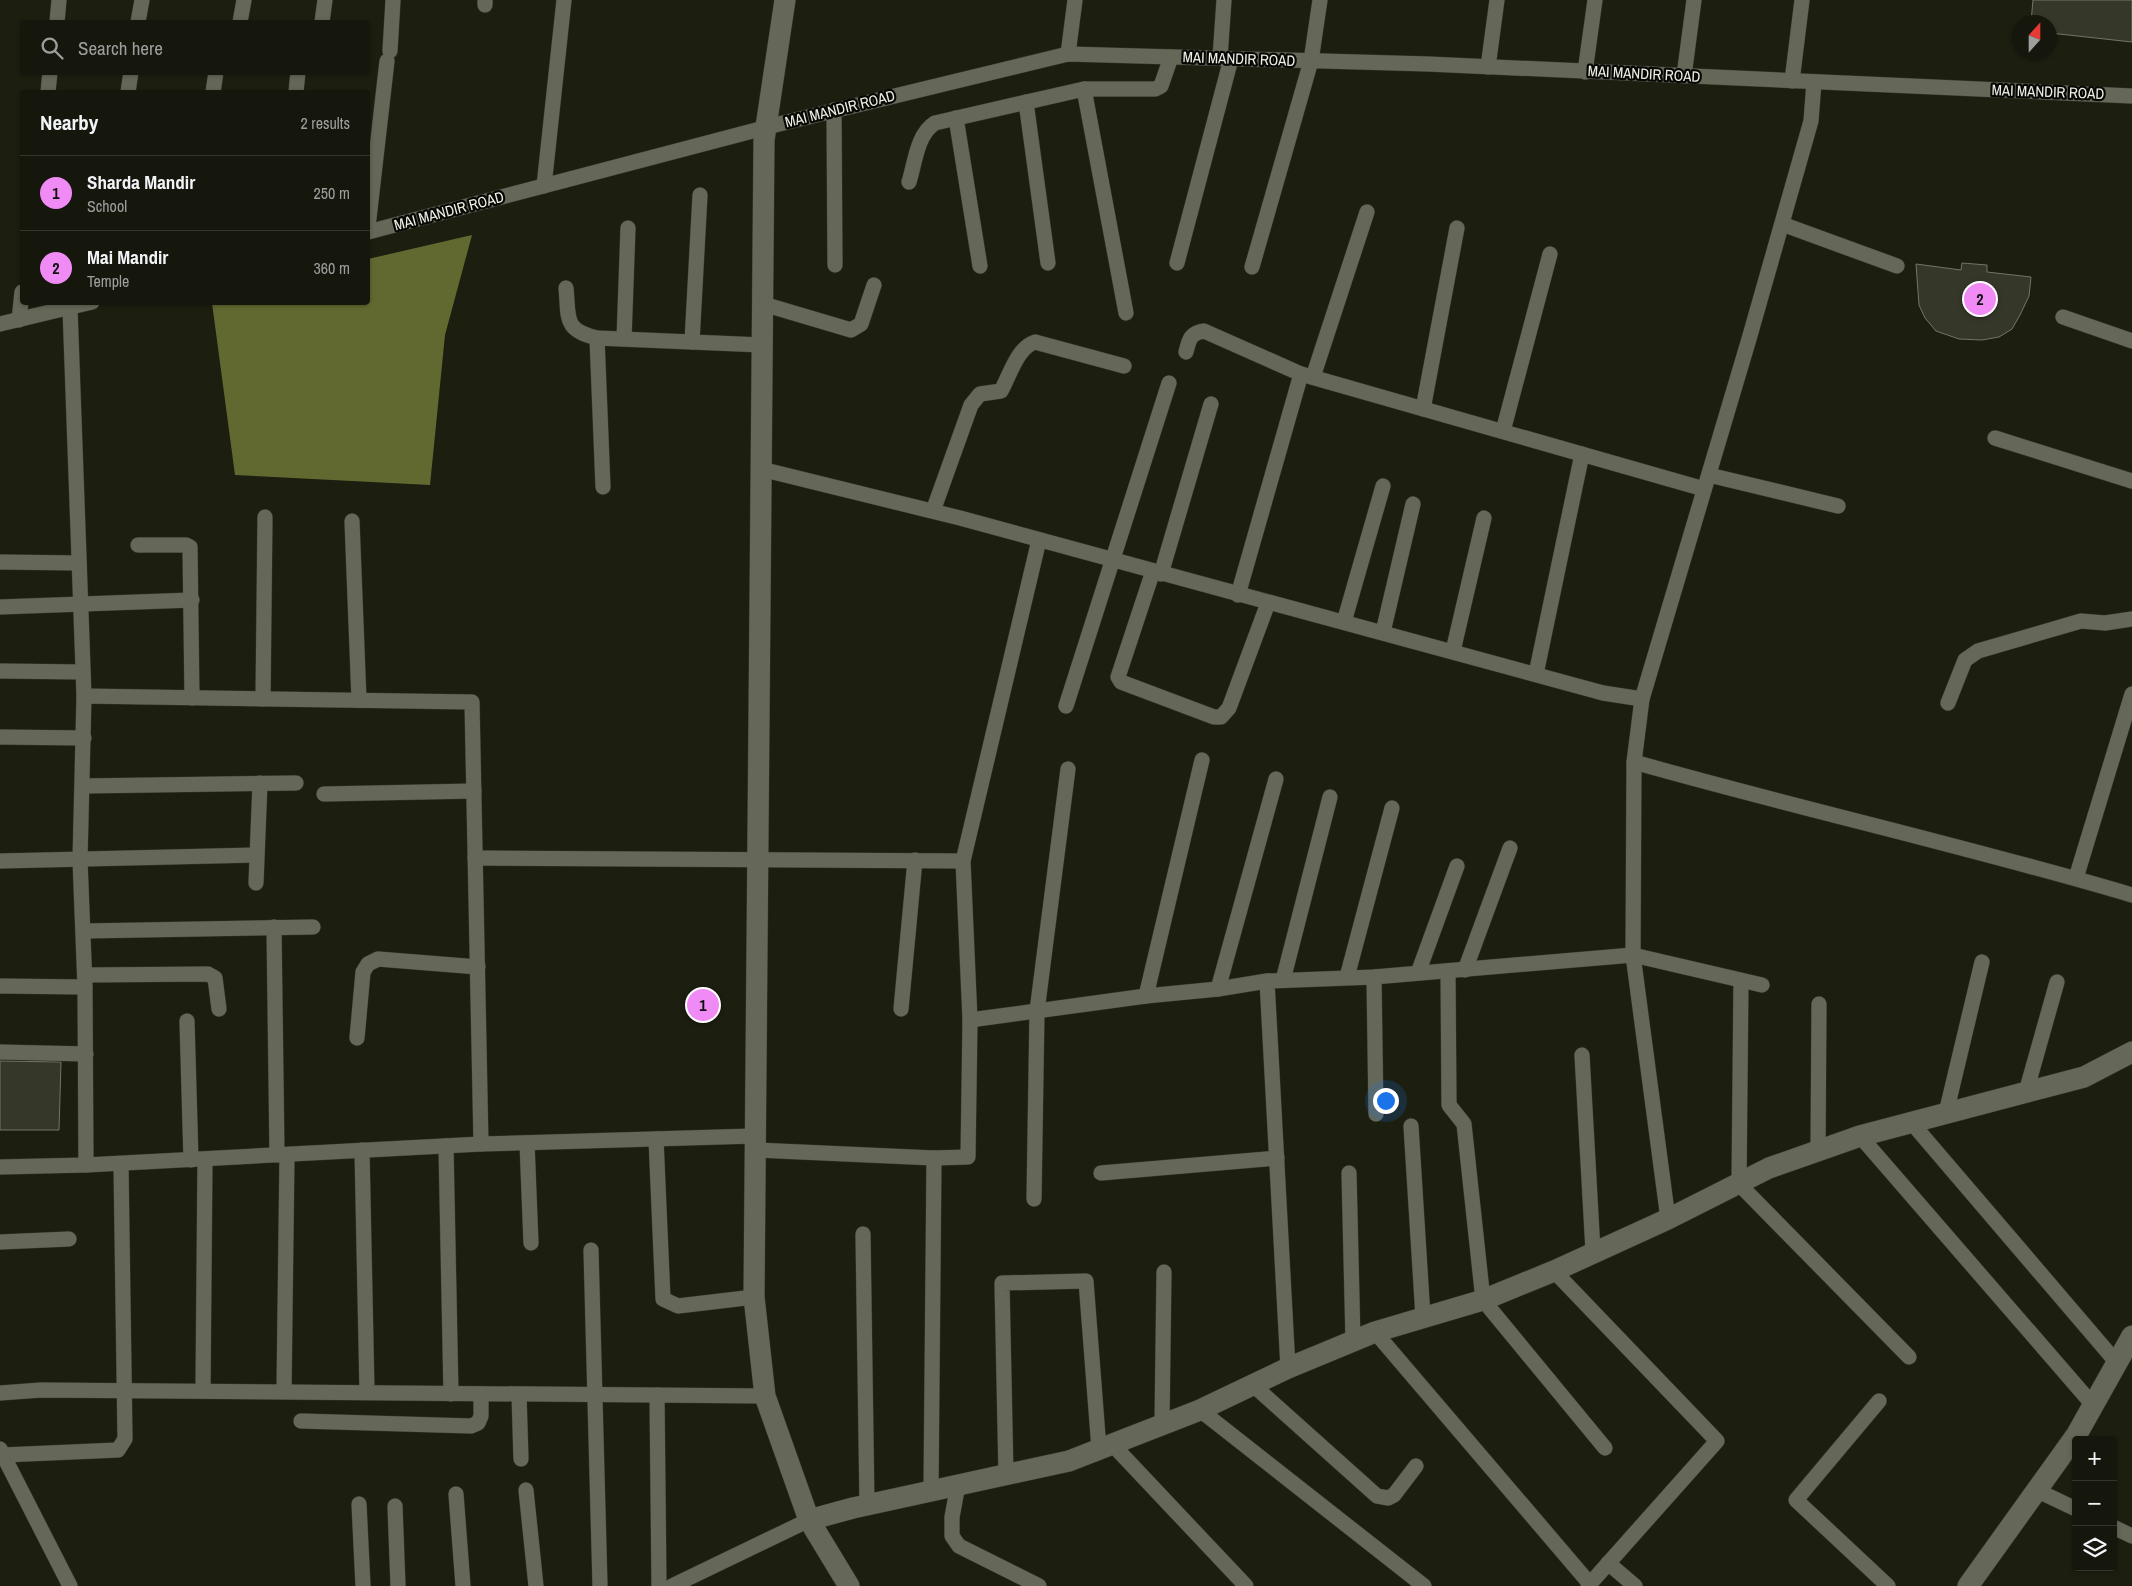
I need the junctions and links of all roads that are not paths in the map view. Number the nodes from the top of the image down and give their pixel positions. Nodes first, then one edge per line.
1 (60, 0) edge
2 (142, 0) edge
3 (244, 0) edge
4 (325, 0) edge
5 (393, 0) edge
6 (564, 0) edge
7 (784, 0) edge
8 (1075, 0) edge
9 (1224, 0) edge
10 (1320, 0) edge
11 (1497, 0) edge
12 (1595, 0) edge
13 (1694, 0) edge
14 (1802, 0) edge
15 (57, 20) edge
16 (138, 20) edge
17 (240, 20) edge
18 (322, 20) edge
19 (1068, 54) junction
20 (1171, 57) junction
21 (1226, 58) junction
22 (1311, 61) junction
23 (1488, 67) junction
24 (1585, 72) junction
25 (50, 75) edge
26 (131, 75) edge
27 (216, 75) edge
28 (298, 75) edge
29 (1684, 76) junction
30 (1792, 81) junction
31 (1814, 82) junction
32 (1084, 89) junction
33 (48, 90) edge
34 (128, 90) edge
35 (213, 90) edge
36 (296, 90) edge
37 (2132, 96) edge
38 (1026, 102) junction
39 (834, 110) junction
40 (956, 118) junction
41 (767, 127) junction
42 (909, 182) dead end
43 (544, 186) junction
44 (700, 195) dead end
45 (370, 210) edge
46 (1367, 212) dead end
47 (1782, 224) junction
48 (628, 228) dead end
49 (1457, 228) dead end
50 (370, 231) edge
51 (1550, 254) dead end
52 (1177, 263) dead end
53 (1048, 264) dead end
54 (835, 265) dead end
55 (980, 266) dead end
56 (1897, 266) dead end
57 (1252, 267) dead end
58 (874, 285) dead end
59 (566, 288) dead end
60 (763, 304) junction
61 (21, 305) edge
62 (81, 305) edge
63 (70, 308) junction
64 (1126, 313) dead end
65 (2063, 317) dead end
66 (19, 320) junction
67 (0, 324) edge
68 (597, 338) junction
69 (624, 339) junction
70 (2132, 341) edge
71 (692, 342) junction
72 (762, 345) junction
73 (1186, 352) dead end
74 (1124, 366) dead end
75 (1307, 375) junction
76 (1169, 383) dead end
77 (1211, 404) dead end
78 (1423, 409) junction
79 (1503, 431) junction
80 (1995, 438) dead end
81 (1582, 454) junction
82 (761, 469) junction
83 (2132, 481) edge
84 (1706, 482) junction
85 (1382, 486) dead end
86 (603, 487) dead end
87 (1413, 504) dead end
88 (1838, 506) dead end
89 (933, 511) junction
90 (265, 516) dead end
91 (1484, 518) dead end
92 (352, 520) dead end
93 (1039, 540) junction
94 (138, 545) dead end
95 (1114, 560) junction
96 (0, 562) edge
97 (79, 563) junction
98 (1157, 572) junction
99 (1238, 595) junction
100 (192, 600) junction
101 (1268, 603) junction
102 (81, 604) junction
103 (0, 607) edge
104 (2132, 619) edge
105 (1344, 622) junction
106 (1384, 632) junction
107 (1452, 651) junction
108 (0, 671) edge
109 (83, 672) junction
110 (1536, 674) junction
111 (2132, 694) edge
112 (84, 696) junction
113 (192, 698) junction
114 (1642, 698) junction
115 (263, 699) junction
116 (358, 700) junction
117 (1948, 702) dead end
118 (1066, 706) dead end
119 (0, 737) edge
120 (84, 738) junction
121 (1202, 760) dead end
122 (1634, 762) junction
123 (1068, 769) dead end
124 (1276, 779) dead end
125 (296, 782) dead end
126 (260, 783) junction
127 (83, 786) junction
128 (474, 791) junction
129 (324, 794) dead end
130 (1330, 797) dead end
131 (1392, 808) dead end
132 (1510, 848) dead end
133 (256, 855) junction
134 (475, 858) junction
135 (757, 858) junction
136 (80, 860) junction
137 (915, 860) junction
138 (0, 861) edge
139 (963, 861) junction
140 (1457, 866) dead end
141 (2076, 878) junction
142 (256, 884) dead end
143 (2132, 895) edge
144 (313, 926) dead end
145 (274, 927) junction
146 (84, 932) junction
147 (1633, 954) junction
148 (1982, 962) dead end
149 (478, 967) junction
150 (1465, 970) junction
151 (1448, 971) junction
152 (1418, 973) junction
153 (1347, 977) junction
154 (1374, 977) junction
155 (1267, 980) junction
156 (1283, 980) junction
157 (85, 981) junction
158 (1740, 981) junction
159 (2057, 982) dead end
160 (1762, 985) dead end
161 (0, 986) edge
162 (1218, 989) junction
163 (1146, 996) junction
164 (1819, 1004) dead end
165 (219, 1009) dead end
166 (901, 1009) dead end
167 (1037, 1011) junction
168 (970, 1020) junction
169 (187, 1021) dead end
170 (357, 1038) dead end
171 (0, 1052) edge
172 (2132, 1052) edge
173 (86, 1054) junction
174 (1582, 1055) dead end
175 (2026, 1092) junction
176 (1946, 1113) junction
177 (1376, 1114) dead end
178 (1911, 1122) junction
179 (1411, 1126) dead end
180 (1860, 1136) junction
181 (656, 1139) junction
182 (527, 1143) junction
183 (754, 1143) junction
184 (481, 1144) junction
185 (446, 1146) junction
186 (362, 1150) junction
187 (1818, 1151) junction
188 (282, 1155) junction
189 (934, 1158) junction
190 (1277, 1158) junction
191 (198, 1160) junction
192 (121, 1164) junction
193 (86, 1165) junction
194 (0, 1166) edge
195 (1101, 1173) dead end
196 (1349, 1173) dead end
197 (1739, 1184) junction
198 (1034, 1199) dead end
199 (1668, 1219) junction
200 (863, 1234) dead end
201 (69, 1239) dead end
202 (0, 1242) edge
203 (531, 1243) dead end
204 (591, 1250) dead end
205 (1593, 1251) junction
206 (1554, 1271) junction
207 (1164, 1272) dead end
208 (754, 1297) junction
209 (1483, 1300) junction
210 (1423, 1317) junction
211 (1374, 1332) junction
212 (2132, 1336) edge
213 (1353, 1341) junction
214 (1909, 1357) dead end
215 (2116, 1363) junction
216 (1288, 1368) junction
217 (1253, 1385) junction
218 (126, 1390) junction
219 (203, 1390) junction
220 (284, 1391) junction
221 (367, 1392) junction
222 (0, 1393) edge
223 (451, 1394) junction
224 (481, 1394) junction
225 (520, 1395) junction
226 (594, 1395) junction
227 (657, 1395) junction
228 (765, 1396) junction
229 (1879, 1401) dead end
230 (2093, 1405) junction
231 (1200, 1410) junction
232 (301, 1421) dead end
233 (1162, 1422) junction
234 (1106, 1446) junction
235 (1605, 1448) dead end
236 (2, 1452) edge
237 (521, 1459) dead end
238 (1416, 1466) dead end
239 (1006, 1475) junction
240 (958, 1485) junction
241 (526, 1490) dead end
242 (2036, 1490) junction
243 (931, 1491) junction
244 (456, 1494) dead end
245 (359, 1504) dead end
246 (867, 1504) junction
247 (395, 1506) dead end
248 (2072, 1507) edge
249 (808, 1520) junction
250 (2117, 1529) edge
251 (2132, 1536) edge
252 (1608, 1564) junction
253 (1589, 1585) edge
254 (70, 1586) edge
255 (363, 1586) edge
256 (398, 1586) edge
257 (464, 1586) edge
258 (536, 1586) edge
259 (600, 1586) edge
260 (659, 1586) edge
261 (672, 1586) edge
262 (849, 1586) edge
263 (1039, 1586) edge
264 (1246, 1586) edge
265 (1424, 1586) edge
266 (1636, 1586) edge
267 (1888, 1586) edge
268 (1968, 1586) edge

1 - 15 street
2 - 16 street
3 - 17 street
4 - 18 street
5 - 45 street
6 - 43 street
7 - 41 main road
8 - 19 street
9 - 21 street
10 - 22 street
11 - 23 street
12 - 24 street
13 - 29 street
14 - 30 street
19 - 20 street, MAI MANDIR ROAD
19 - 39 street, MAI MANDIR ROAD
20 - 21 street, MAI MANDIR ROAD
20 - 32 street
21 - 22 street, MAI MANDIR ROAD
21 - 52 street
22 - 23 street, MAI MANDIR ROAD
22 - 57 street
23 - 24 street, MAI MANDIR ROAD
24 - 29 street, MAI MANDIR ROAD
25 - 33 street
26 - 34 street
27 - 35 street
28 - 36 street
29 - 30 street, MAI MANDIR ROAD
30 - 31 street, MAI MANDIR ROAD
31 - 37 street, MAI MANDIR ROAD
31 - 47 street
32 - 38 street
32 - 64 street
38 - 40 street
38 - 53 street
39 - 41 street, MAI MANDIR ROAD
39 - 54 street
40 - 42 street
40 - 55 street
41 - 43 street, MAI MANDIR ROAD
41 - 60 main road
43 - 50 street, MAI MANDIR ROAD
44 - 71 street
46 - 75 street
47 - 56 street
47 - 84 street
48 - 69 street
49 - 78 street
51 - 79 street
58 - 60 street
59 - 68 street
60 - 72 main road
61 - 66 street
62 - 63 street
63 - 66 street
63 - 97 street
65 - 70 street
66 - 67 street
68 - 69 street
68 - 86 street
69 - 71 street
71 - 72 street
72 - 82 main road
73 - 75 street
74 - 89 street
75 - 78 street
75 - 99 street
76 - 95 street
77 - 98 street
78 - 79 street
79 - 81 street
80 - 83 street
81 - 84 street
81 - 110 street
82 - 89 street
82 - 135 main road
84 - 88 street
84 - 114 street
85 - 105 street
87 - 106 street
89 - 93 street
90 - 115 street
91 - 107 street
92 - 116 street
93 - 95 street
93 - 139 street
94 - 100 street
95 - 98 street
95 - 118 street
96 - 97 street
97 - 102 street
98 - 99 street
98 - 101 street
99 - 101 street
100 - 102 street
100 - 113 street
101 - 105 street
102 - 103 street
102 - 109 street
104 - 117 street
105 - 106 street
106 - 107 street
107 - 110 street
108 - 109 street
109 - 112 street
110 - 114 street
111 - 141 street
112 - 113 street
112 - 120 street
113 - 115 street
114 - 122 street
115 - 116 street
116 - 128 street
119 - 120 street
120 - 127 street
121 - 163 street
122 - 141 street
122 - 147 street
123 - 167 street
124 - 162 street
125 - 126 street
126 - 127 street
126 - 133 street
127 - 136 street
128 - 129 street
128 - 134 street
130 - 156 street
131 - 153 street
132 - 150 street
133 - 136 street
133 - 142 street
134 - 135 street
134 - 149 street
135 - 137 street
135 - 183 main road
136 - 138 street
136 - 146 street
137 - 139 street
137 - 166 street
139 - 168 street
140 - 152 street
141 - 143 street
144 - 145 street
145 - 146 street
145 - 188 street
146 - 157 street
147 - 150 street
147 - 158 street
147 - 199 street
148 - 176 street
149 - 170 street
149 - 184 street
150 - 151 street
151 - 152 street
151 - 209 street
152 - 154 street
153 - 154 street
153 - 156 street
154 - 177 street
155 - 156 street
155 - 162 street
155 - 190 street
157 - 161 street
157 - 165 street
157 - 173 street
158 - 160 street
158 - 197 street
159 - 175 street
162 - 163 street
163 - 167 street
164 - 187 street
167 - 168 street
167 - 198 street
168 - 189 street
169 - 191 street
171 - 173 street
172 - 175 main road
173 - 193 street
174 - 205 street
175 - 176 main road
176 - 178 main road
178 - 180 main road
178 - 215 street
179 - 210 street
180 - 187 main road
180 - 230 street
181 - 182 street
181 - 183 street
181 - 208 street
182 - 184 street
182 - 203 street
183 - 189 street
183 - 208 main road
184 - 185 street
185 - 186 street
185 - 223 street
186 - 188 street
186 - 221 street
187 - 197 main road
188 - 191 street
188 - 220 street
189 - 243 street
190 - 195 street
190 - 216 street
191 - 192 street
191 - 219 street
192 - 193 street
192 - 218 street
193 - 194 street
196 - 213 street
197 - 199 main road
197 - 214 street
199 - 205 main road
200 - 246 street
201 - 202 street
204 - 226 street
205 - 206 main road
206 - 209 main road
206 - 252 street
207 - 233 street
208 - 228 main road
209 - 210 main road
209 - 235 street
210 - 211 main road
211 - 213 main road
211 - 253 street
212 - 215 main road
213 - 216 main road
215 - 230 main road
216 - 217 main road
217 - 231 main road
217 - 238 street
218 - 219 street
218 - 222 street
218 - 236 street
219 - 220 street
220 - 221 street
221 - 223 street
223 - 224 street
224 - 225 street
224 - 232 street
225 - 226 street
225 - 237 street
226 - 227 street
226 - 259 street
227 - 228 street
227 - 260 street
228 - 249 main road
229 - 267 street
230 - 242 main road
231 - 233 main road
231 - 265 street
233 - 234 main road
234 - 239 main road
234 - 239 street
234 - 264 street
236 - 254 street
239 - 240 main road
240 - 243 main road
240 - 263 street
241 - 258 street
242 - 248 street
242 - 268 main road
243 - 246 main road
244 - 257 street
245 - 255 street
246 - 249 main road
247 - 256 street
249 - 261 street
249 - 262 main road
250 - 251 street
252 - 253 street
252 - 266 street

